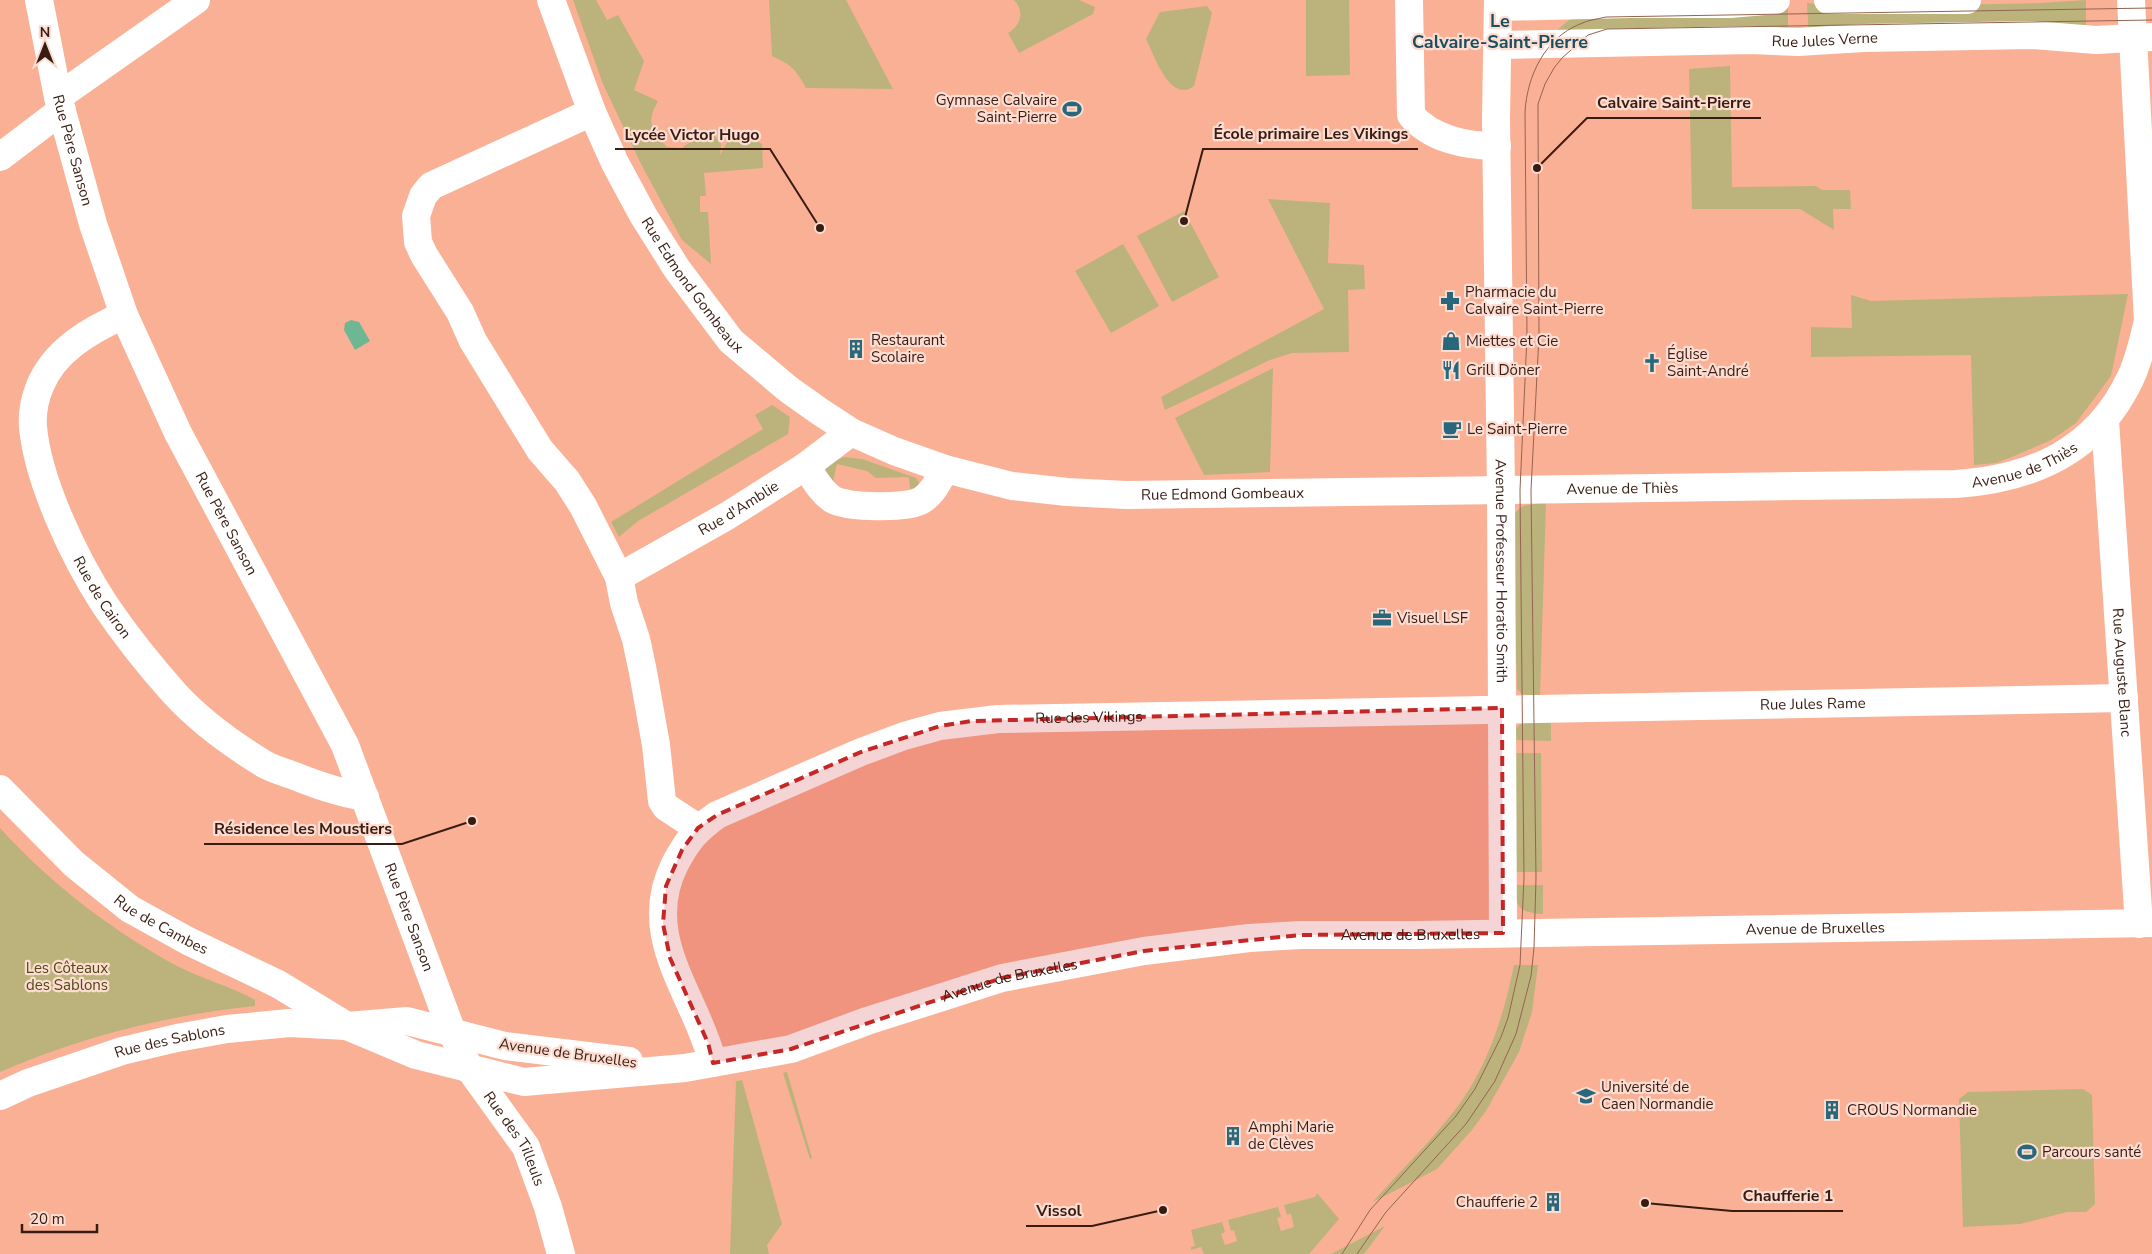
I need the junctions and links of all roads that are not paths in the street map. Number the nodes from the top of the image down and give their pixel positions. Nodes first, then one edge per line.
1 (39, 0) edge
2 (196, 0) edge
3 (551, 0) edge
4 (1409, 0) edge
5 (1776, 0) edge
6 (1828, 0) edge
7 (1967, 0) edge
8 (2131, 0) edge
9 (1630, 2) edge
10 (1498, 4) edge
11 (2143, 38) edge
12 (1497, 45) junction
13 (60, 103) junction
14 (592, 112) junction
15 (1497, 146) junction
16 (0, 157) edge
17 (2149, 256) edge
18 (124, 314) junction
19 (2104, 421) junction
20 (851, 432) junction
21 (806, 466) junction
22 (945, 469) junction
23 (1502, 490) junction
24 (619, 577) junction
25 (2124, 698) junction
26 (1502, 708) junction
27 (0, 790) edge
28 (365, 797) junction
29 (698, 828) junction
30 (2145, 923) edge
31 (1503, 933) junction
32 (347, 1026) junction
33 (452, 1032) junction
34 (713, 1063) junction
35 (470, 1068) junction
36 (685, 1068) junction
37 (0, 1096) edge
38 (561, 1254) edge

1 - 13 street, Rue Père Sanson
2 - 13 street
3 - 14 street, Rue Edmond Gombeaux
4 - 15 street
5 - 9 street
6 - 7 street
8 - 11 street, Avenue de Thiès
9 - 10 street
10 - 12 street, Avenue Professeur Horatio Smith
11 - 12 street, Rue Jules Verne
11 - 17 street, Avenue de Thiès
12 - 15 street, Avenue Professeur Horatio Smith
13 - 16 street
13 - 18 street, Rue Père Sanson
14 - 20 street, Rue Edmond Gombeaux
14 - 24 street
15 - 23 street, Avenue Professeur Horatio Smith
17 - 19 street, Avenue de Thiès
18 - 28 street, Rue Père Sanson
18 - 28 street, Rue de Cairon
19 - 23 street, Avenue de Thiès
19 - 25 street, Rue Auguste Blanc
20 - 21 street, Rue d'Amblie
20 - 22 street, Rue Edmond Gombeaux
21 - 22 street
21 - 24 street, Rue d'Amblie
22 - 23 street, Rue Edmond Gombeaux
23 - 26 street, Avenue Professeur Horatio Smith
24 - 29 street
25 - 26 street, Rue Jules Rame
25 - 30 street, Rue Auguste Blanc
26 - 29 street, Rue des Vikings
26 - 31 street, Avenue Professeur Horatio Smith
27 - 32 street, Rue de Cambes
28 - 33 street, Rue Père Sanson
29 - 34 street
30 - 31 street, Avenue de Bruxelles
31 - 34 street, Avenue de Bruxelles
32 - 33 street, Rue des Sablons
32 - 35 street, Rue des Sablons
32 - 37 street, Rue des Sablons
33 - 35 street, Rue des Tilleuls
33 - 36 street, Avenue de Bruxelles
34 - 36 street, Avenue de Bruxelles
35 - 36 street, Avenue de Bruxelles
35 - 38 street, Rue des Tilleuls

